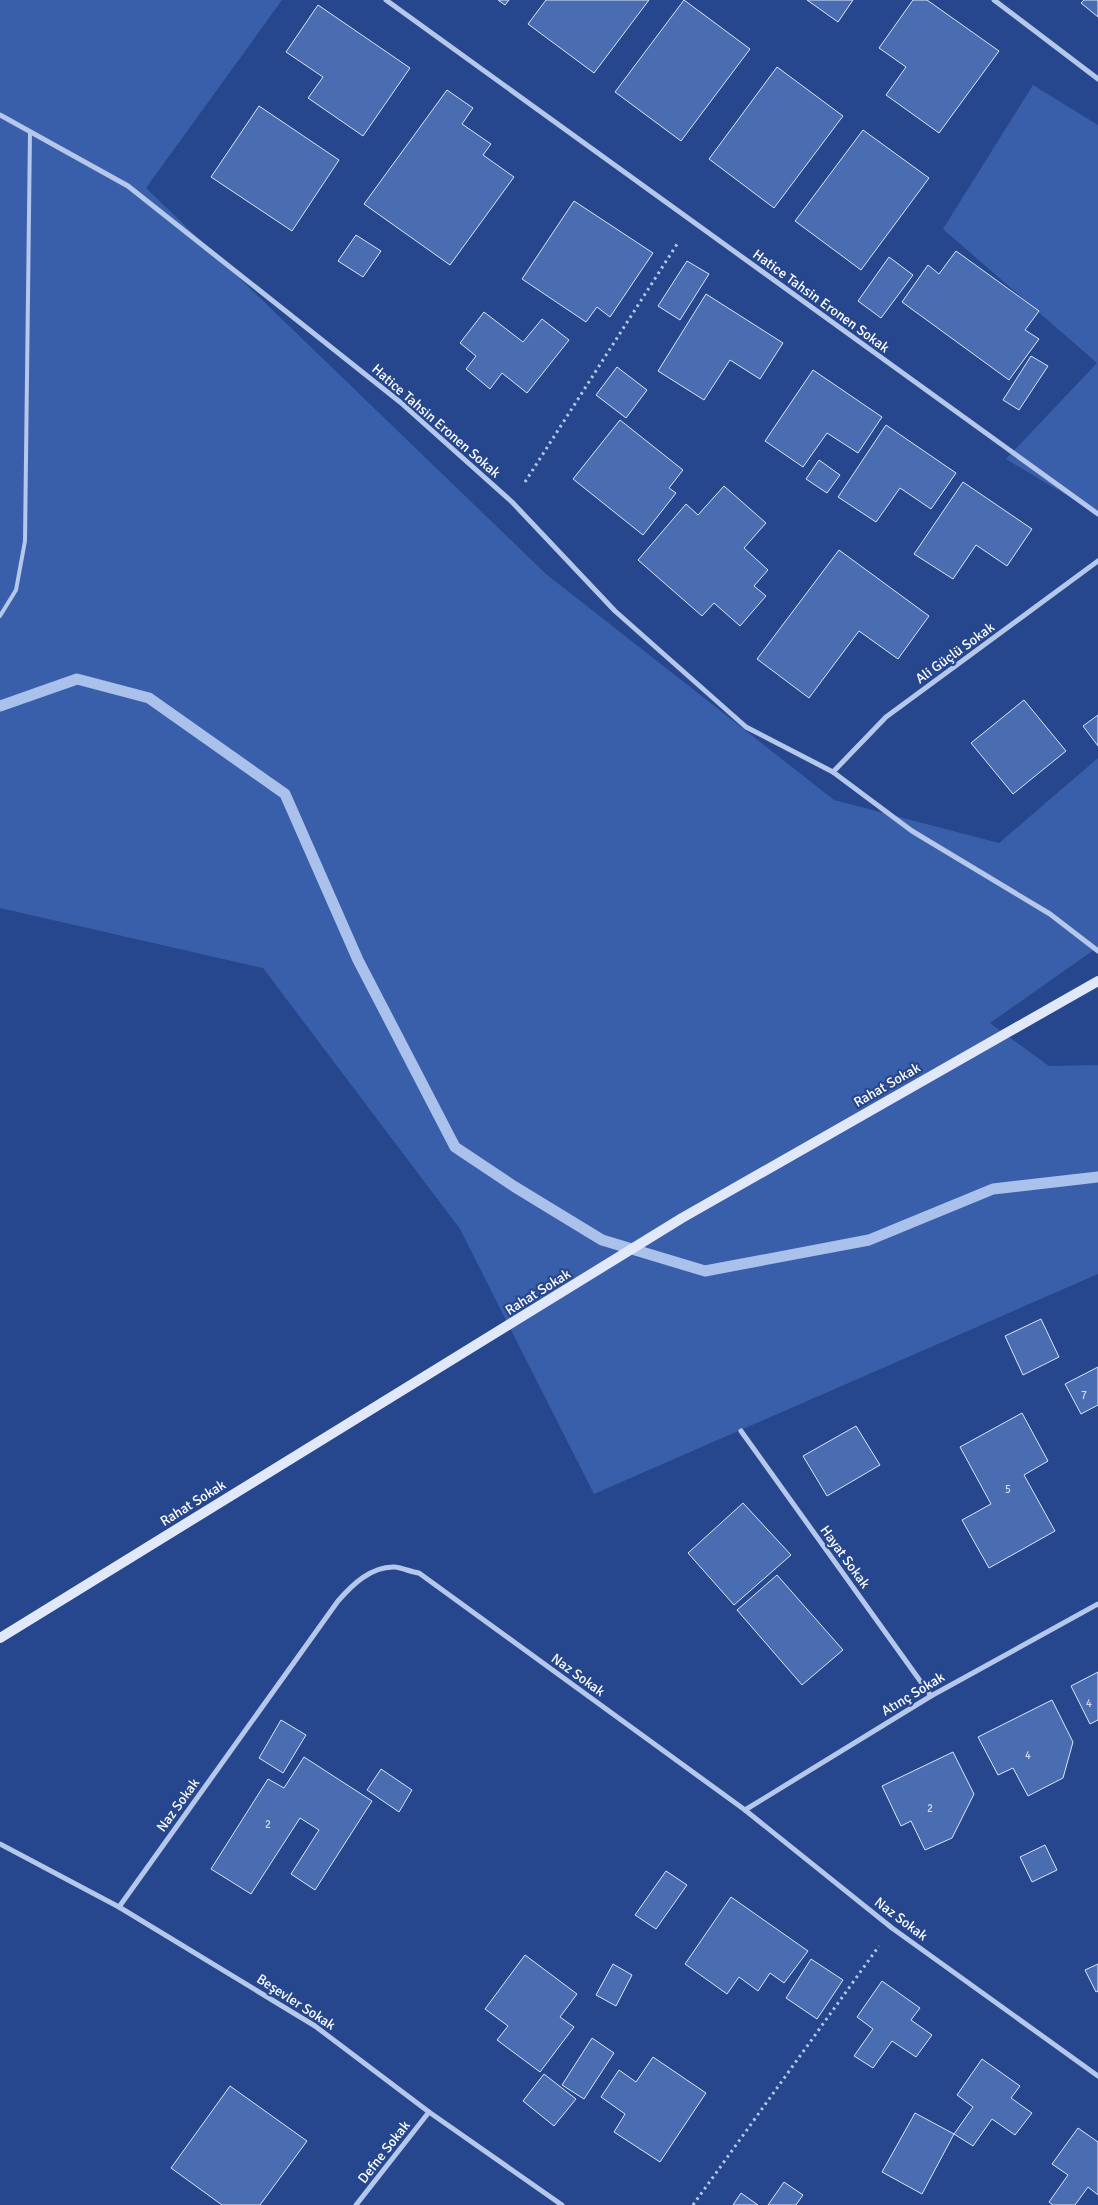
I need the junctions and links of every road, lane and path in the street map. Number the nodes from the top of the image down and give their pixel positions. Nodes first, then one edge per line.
1 (386, 0) edge
2 (994, 0) edge
3 (1098, 79) edge
4 (0, 115) edge
5 (30, 132) junction
6 (692, 221) junction
7 (512, 502) junction
8 (1098, 514) edge
9 (1098, 561) edge
10 (0, 616) edge
11 (833, 772) junction
12 (1098, 951) edge
13 (1098, 981) edge
14 (742, 1431) dead end
15 (1098, 1604) edge
16 (0, 1638) edge
17 (930, 1696) junction
18 (745, 1810) junction
19 (0, 1844) edge
20 (119, 1907) junction
21 (892, 1928) junction
22 (1098, 2076) edge
23 (429, 2112) junction
24 (356, 2205) edge
25 (562, 2205) edge
26 (693, 2205) edge

1 - 6 street, Hatice Tahsin Eronen Sokak
2 - 3 street
4 - 5 street, Hatice Tahsin Eronen Sokak
5 - 7 street, Hatice Tahsin Eronen Sokak
5 - 10 lane
6 - 7 path
6 - 8 street, Hatice Tahsin Eronen Sokak
7 - 11 street, Hatice Tahsin Eronen Sokak
9 - 11 street, Ali Güçlü Sokak
11 - 12 street, Hatice Tahsin Eronen Sokak
13 - 16 street, Rahat Sokak
14 - 17 street, Hayat Sokak
15 - 17 street, Atınç Sokak
17 - 18 street, Atınç Sokak
18 - 20 street, Naz Sokak
18 - 21 street, Naz Sokak
19 - 20 street, Beşevler Sokak
20 - 23 street, Beşevler Sokak
21 - 22 street, Naz Sokak
21 - 26 path
23 - 24 street, Defne Sokak
23 - 25 street, Beşevler Sokak

